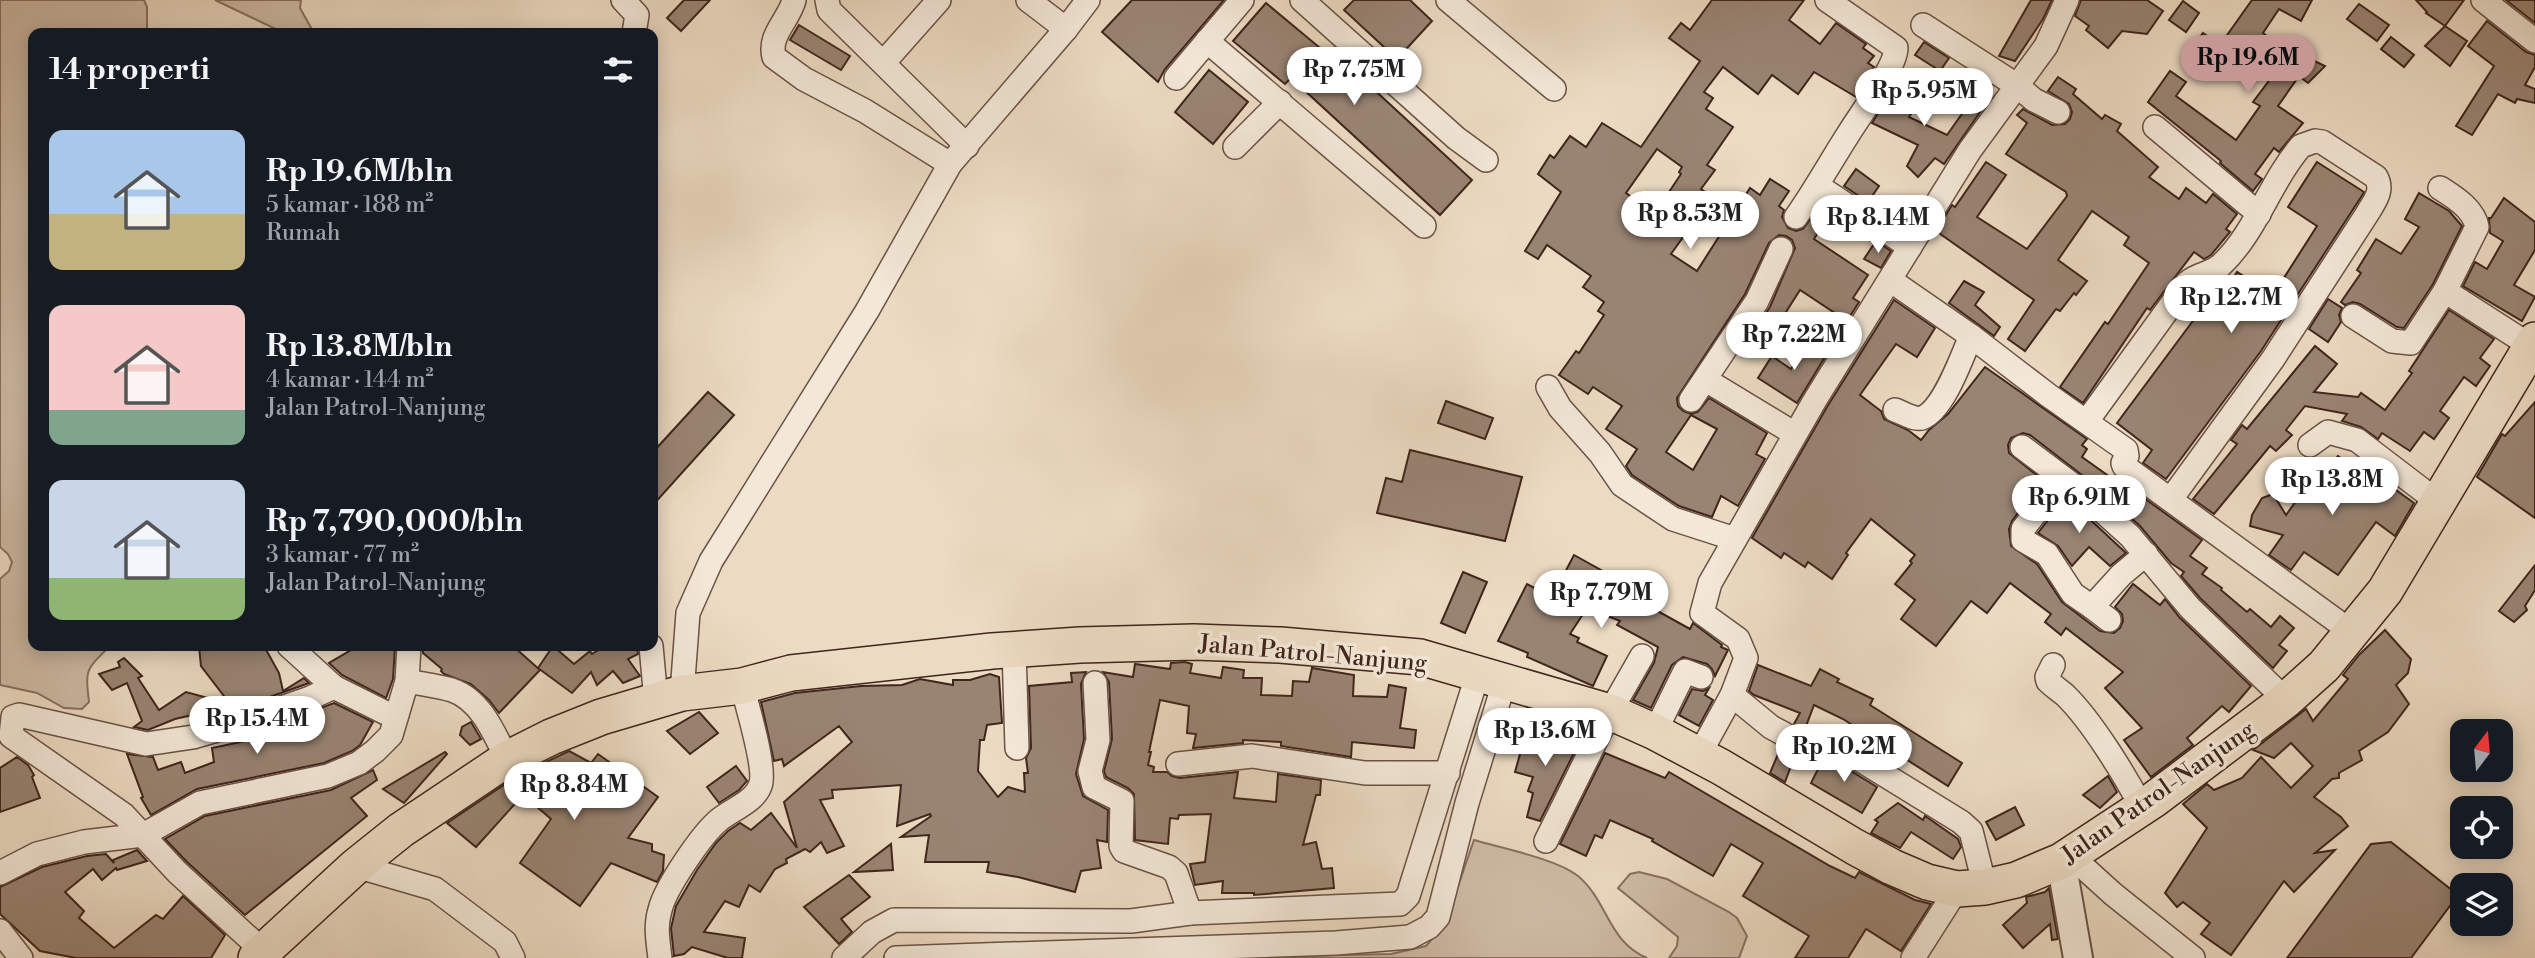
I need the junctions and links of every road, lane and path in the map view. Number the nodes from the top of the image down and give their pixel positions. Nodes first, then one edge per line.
1 (623, 0) edge
2 (794, 0) edge
3 (827, 0) edge
4 (939, 0) edge
5 (1028, 0) edge
6 (1088, 0) edge
7 (1242, 0) edge
8 (1303, 0) edge
9 (1448, 0) edge
10 (1827, 0) edge
11 (2483, 0) edge
12 (2064, 1) edge
13 (1923, 25) dead end
14 (635, 28) edge
15 (1066, 29) junction
16 (1207, 41) junction
17 (2535, 41) edge
18 (884, 62) junction
19 (1176, 78) dead end
20 (2016, 85) junction
21 (1554, 89) dead end
22 (1280, 102) junction
23 (2058, 112) dead end
24 (2155, 127) dead end
25 (967, 146) junction
26 (1235, 147) dead end
27 (1486, 160) dead end
28 (950, 164) junction
29 (1818, 186) junction
30 (2440, 188) dead end
31 (2259, 214) junction
32 (1796, 217) dead end
33 (1424, 226) dead end
34 (1910, 247) junction
35 (1781, 249) dead end
36 (1890, 280) junction
37 (2445, 291) junction
38 (2353, 316) dead end
39 (1972, 336) junction
40 (2530, 361) edge
41 (1703, 372) junction
42 (1548, 387) dead end
43 (1691, 400) dead end
44 (1895, 411) dead end
45 (2087, 421) junction
46 (1795, 434) junction
47 (2310, 445) dead end
48 (2022, 447) dead end
49 (2062, 479) junction
50 (2171, 499) junction
51 (2438, 502) junction
52 (1735, 539) junction
53 (2146, 554) junction
54 (2353, 633) junction
55 (1014, 649) junction
56 (294, 651) edge
57 (409, 651) edge
58 (653, 651) edge
59 (1642, 656) dead end
60 (2053, 665) dead end
61 (1492, 677) junction
62 (1701, 677) dead end
63 (407, 681) junction
64 (1095, 683) dead end
65 (742, 686) junction
66 (334, 687) junction
67 (1732, 695) junction
68 (669, 697) junction
69 (2286, 700) junction
70 (1610, 712) junction
71 (397, 713) junction
72 (1655, 732) junction
73 (1784, 734) dead end
74 (1017, 748) dead end
75 (1699, 755) junction
76 (1854, 756) dead end
77 (507, 759) junction
78 (1178, 764) dead end
79 (1448, 773) junction
80 (2142, 808) junction
81 (143, 835) junction
82 (1546, 841) dead end
83 (2066, 858) junction
84 (356, 866) junction
85 (0, 873) edge
86 (1971, 888) junction
87 (1190, 913) junction
88 (0, 931) edge
89 (260, 954) edge
90 (21, 958) edge
91 (513, 958) edge
92 (660, 958) edge
93 (844, 958) edge
94 (895, 958) edge
95 (1913, 958) edge
96 (2078, 958) edge
97 (2193, 958) edge

1 - 14 street
2 - 28 street
3 - 18 street
4 - 18 street
5 - 15 street
6 - 15 street
7 - 16 street
8 - 27 street
9 - 21 street
10 - 29 street
11 - 17 street
12 - 20 street
13 - 20 street
15 - 25 street
16 - 19 street
16 - 22 street
18 - 25 street
20 - 23 street
20 - 34 street
22 - 26 street
22 - 33 street
24 - 31 street
25 - 28 street
28 - 68 street
29 - 32 street
29 - 34 street
30 - 37 street
31 - 45 street
31 - 50 street
34 - 36 street
35 - 41 street
36 - 39 street
36 - 46 street
37 - 38 street
37 - 40 street
39 - 44 street
39 - 45 street
40 - 51 main road, Jalan Patrol-Nanjung
41 - 43 street
41 - 46 street
42 - 52 street
45 - 50 street
46 - 52 street
47 - 51 street
48 - 49 street
49 - 53 street
49 - 53 street
50 - 54 street
51 - 54 main road, Jalan Patrol-Nanjung
52 - 67 street
53 - 69 street
54 - 69 main road, Jalan Patrol-Nanjung
55 - 61 main road, Jalan Patrol-Nanjung
55 - 65 main road, Jalan Patrol-Nanjung
55 - 74 street
56 - 66 street
57 - 63 street
58 - 68 street
59 - 70 street
60 - 80 street
61 - 70 main road, Jalan Patrol-Nanjung
61 - 79 street
61 - 94 street
62 - 72 street
63 - 71 street
63 - 77 street
64 - 87 street
65 - 68 main road, Jalan Patrol-Nanjung
65 - 92 street
66 - 71 street
66 - 81 street
67 - 73 street
67 - 75 street
68 - 77 main road, Jalan Patrol-Nanjung
69 - 80 main road, Jalan Patrol-Nanjung
70 - 72 main road, Jalan Patrol-Nanjung
70 - 82 street
71 - 81 street
72 - 75 main road, Jalan Patrol-Nanjung
75 - 86 main road, Jalan Patrol-Nanjung
76 - 86 street
77 - 84 main road, Jalan Patrol-Nanjung
78 - 79 street
79 - 87 street
80 - 83 main road, Jalan Patrol-Nanjung
81 - 85 street
81 - 89 street
83 - 86 main road, Jalan Patrol-Nanjung
83 - 96 street
83 - 97 street
84 - 89 main road, Jalan Patrol-Nanjung
84 - 91 street
86 - 95 street
87 - 93 street
88 - 90 street

